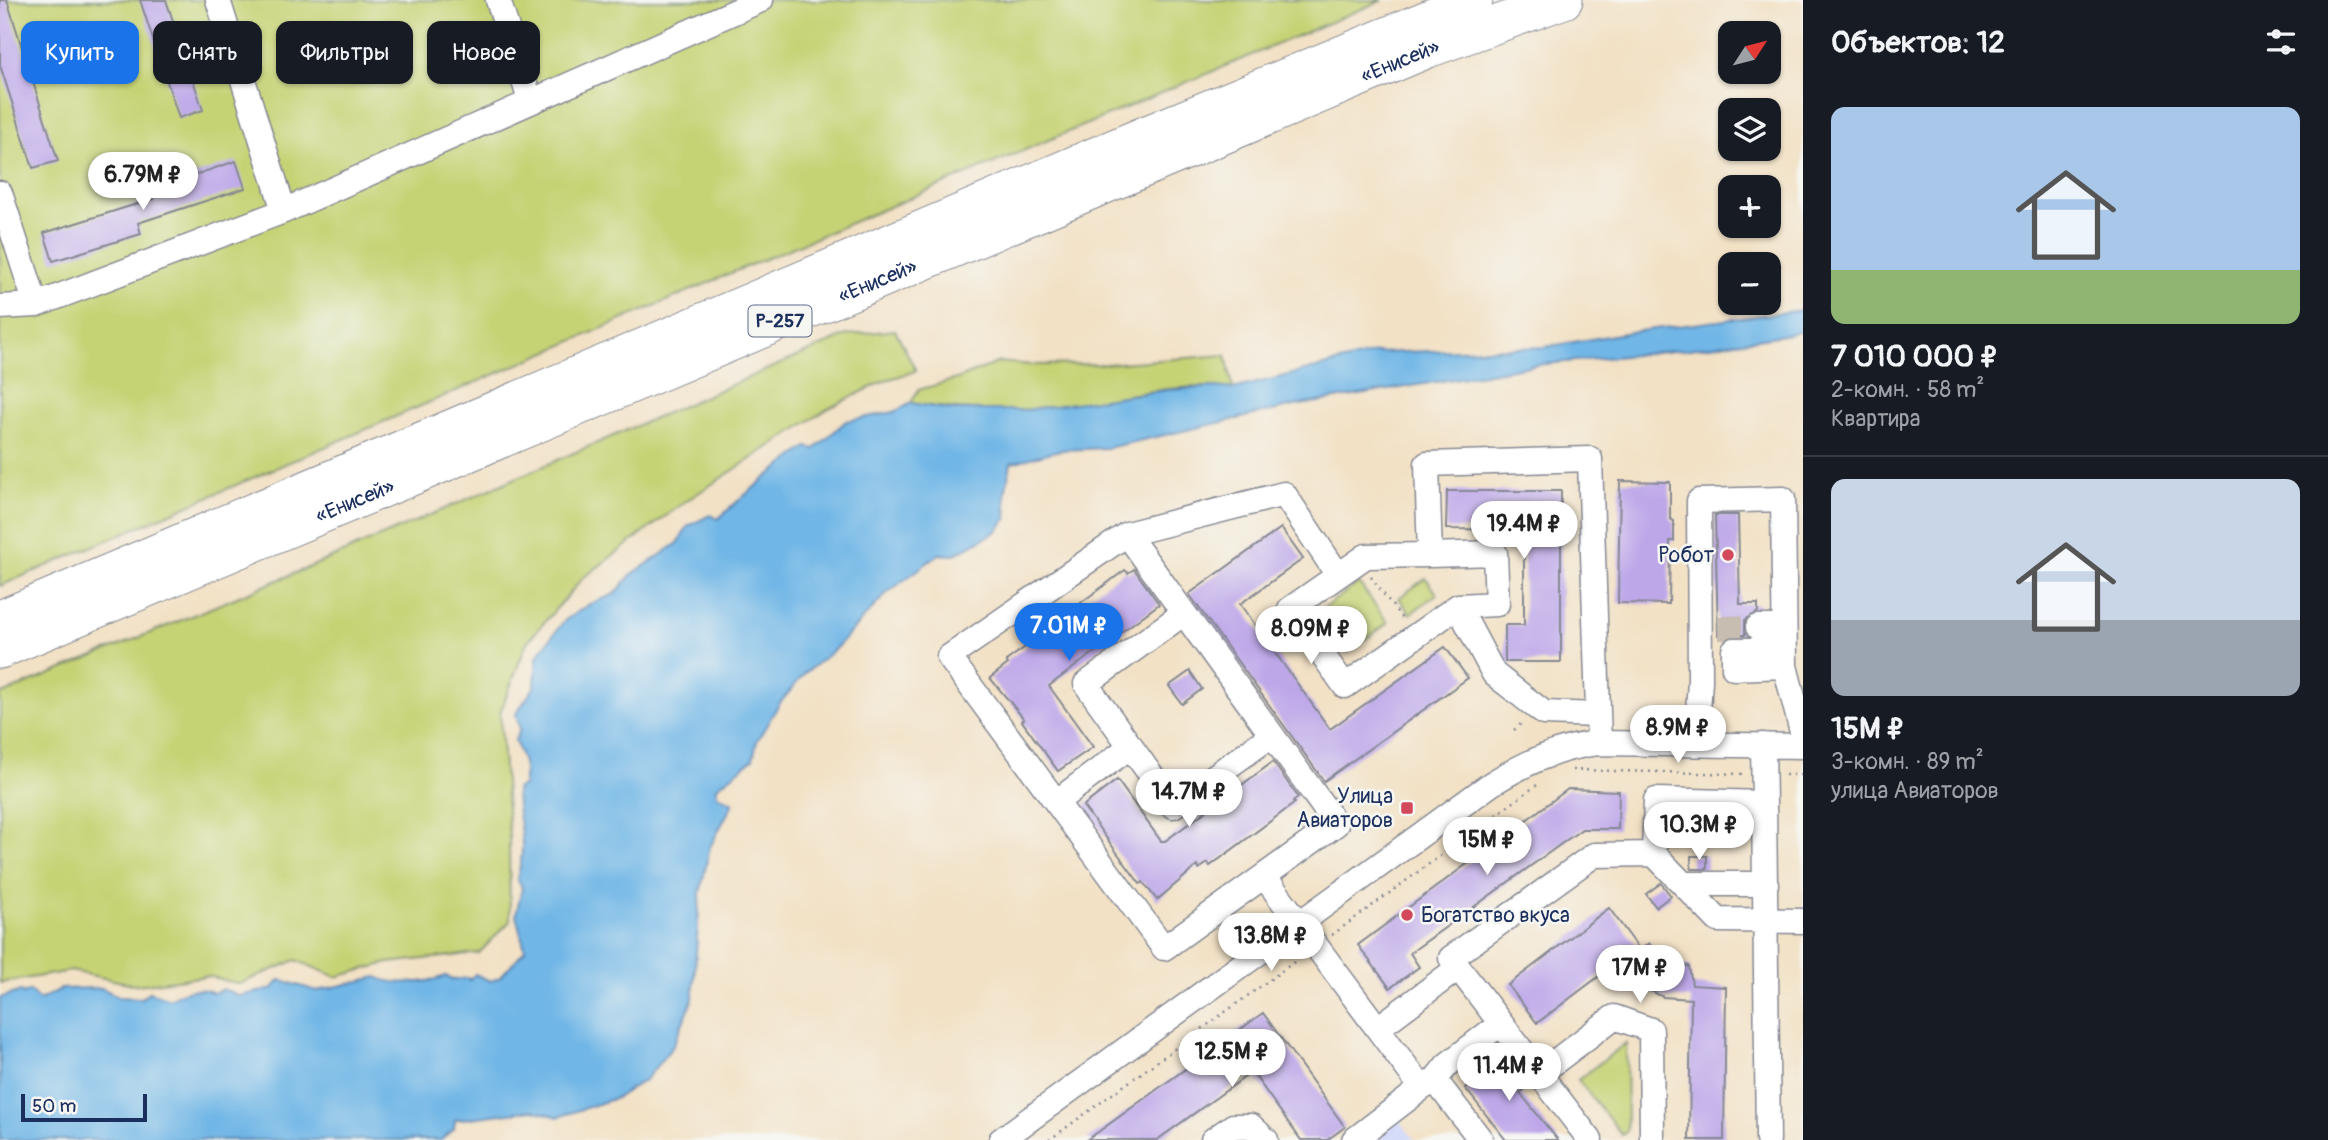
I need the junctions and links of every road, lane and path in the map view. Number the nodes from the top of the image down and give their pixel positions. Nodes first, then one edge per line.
1 (218, 0) edge
2 (498, 0) edge
3 (761, 0) edge
4 (1474, 0) edge
5 (1564, 0) edge
6 (530, 100) junction
7 (0, 193) edge
8 (284, 211) junction
9 (36, 306) junction
10 (0, 307) edge
11 (1127, 534) junction
12 (1430, 555) junction
13 (1359, 560) junction
14 (1339, 575) junction
15 (1458, 606) junction
16 (1184, 613) junction
17 (0, 619) edge
18 (1758, 627) dead end
19 (1415, 636) junction
20 (0, 650) edge
21 (1785, 666) junction
22 (1598, 715) junction
23 (1272, 735) junction
24 (1803, 736) edge
25 (1600, 743) junction
26 (1696, 743) junction
27 (1763, 745) junction
28 (1131, 746) junction
29 (1803, 746) edge
30 (1571, 770) dead end
31 (1764, 774) junction
32 (1803, 775) edge
33 (1549, 776) dead end
34 (1056, 802) junction
35 (1764, 803) junction
36 (1654, 854) junction
37 (1264, 876) junction
38 (1684, 884) junction
39 (1766, 884) junction
40 (1767, 920) junction
41 (1803, 921) edge
42 (1300, 925) junction
43 (1315, 947) junction
44 (1458, 968) junction
45 (1500, 1024) junction
46 (1378, 1028) junction
47 (1539, 1074) junction
48 (1429, 1084) junction
49 (1001, 1140) edge
50 (1049, 1140) edge
51 (1213, 1140) edge
52 (1266, 1140) edge
53 (1354, 1140) edge
54 (1481, 1140) edge
55 (1590, 1140) edge
56 (1652, 1140) edge
57 (1768, 1140) edge

1 - 8 street
2 - 6 street
3 - 6 street
4 - 17 highway, «Енисей» / Р-257
5 - 20 highway, «Енисей» / Р-257
6 - 8 street
7 - 9 street
8 - 9 street
9 - 10 street
11 - 14 street
11 - 16 street
11 - 34 street
12 - 13 street
12 - 15 street
12 - 22 street
13 - 14 street
13 - 19 path
14 - 19 street
15 - 19 street
15 - 22 street
16 - 23 street
16 - 28 street
18 - 21 street
21 - 24 street
21 - 26 street
22 - 25 street
23 - 28 street
23 - 37 street
25 - 26 street
25 - 42 street
26 - 27 street
27 - 29 street
27 - 31 street
28 - 34 street
30 - 31 path
31 - 32 path
31 - 35 street
33 - 43 path
34 - 37 street
35 - 36 street
35 - 39 street
36 - 38 street
36 - 44 street
37 - 42 street
38 - 39 street
38 - 40 street
39 - 40 street
40 - 41 street
40 - 57 street
42 - 43 street
42 - 49 street
43 - 46 street
43 - 50 path
44 - 45 street
44 - 46 street
45 - 47 street
45 - 48 street
46 - 48 street
47 - 55 street
47 - 56 street
48 - 53 street
48 - 54 street
51 - 52 street

